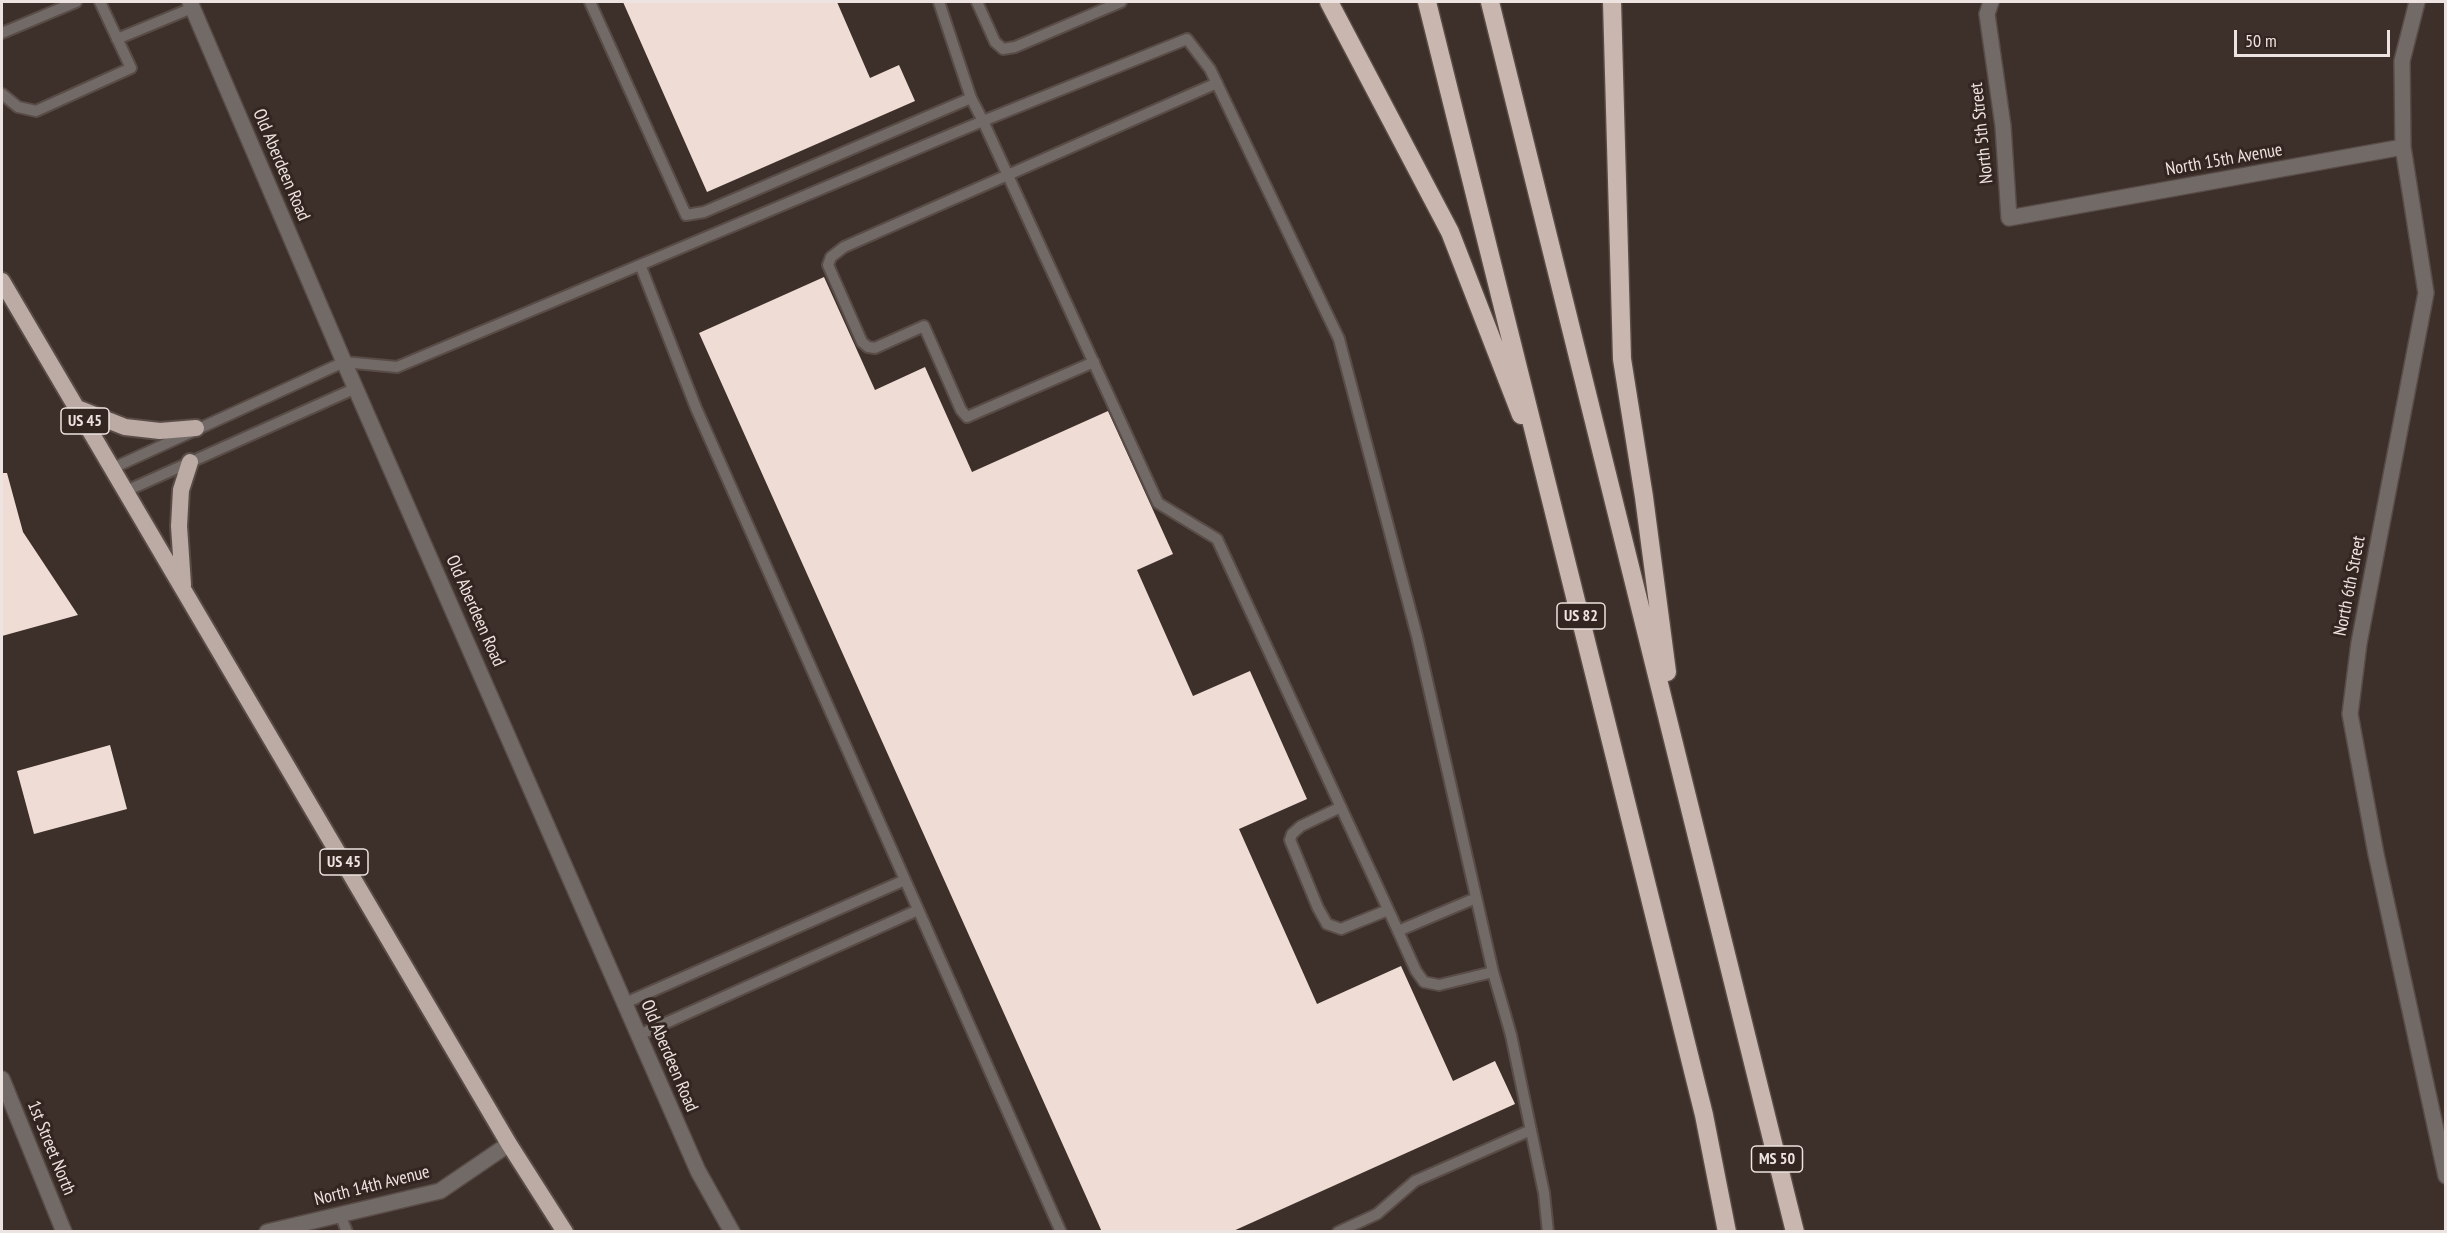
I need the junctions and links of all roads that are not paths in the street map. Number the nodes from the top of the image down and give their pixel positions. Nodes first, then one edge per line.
1 (76, 2) edge
2 (100, 2) edge
3 (591, 2) edge
4 (939, 2) edge
5 (977, 2) edge
6 (1121, 2) edge
7 (1329, 2) edge
8 (1427, 2) edge
9 (1490, 2) edge
10 (1612, 2) edge
11 (1992, 2) edge
12 (2417, 2) edge
13 (191, 5) edge
14 (2, 33) edge
15 (117, 39) junction
16 (1217, 83) junction
17 (2, 94) edge
18 (971, 98) junction
19 (984, 121) junction
20 (2403, 147) junction
21 (1008, 174) junction
22 (2052, 210) joint
23 (641, 267) junction
24 (2, 280) edge
25 (344, 362) junction
26 (1094, 362) junction
27 (356, 388) junction
28 (77, 408) junction
29 (196, 428) junction
30 (190, 462) junction
31 (113, 468) junction
32 (126, 490) junction
33 (1551, 491) junction
34 (183, 589) junction
35 (1677, 754) junction
36 (1341, 807) junction
37 (905, 880) junction
38 (1476, 898) junction
39 (1388, 909) junction
40 (918, 910) junction
41 (1399, 933) junction
42 (1493, 972) junction
43 (625, 1003) junction
44 (639, 1035) junction
45 (2, 1078) edge
46 (1759, 1087) junction
47 (1531, 1130) junction
48 (509, 1144) junction
49 (2445, 1176) edge
50 (340, 1214) junction
51 (271, 1231) edge
52 (64, 1232) edge
53 (347, 1232) edge
54 (565, 1232) edge
55 (732, 1232) edge
56 (1061, 1232) edge
57 (1338, 1232) edge
58 (1548, 1232) edge
59 (1727, 1232) edge
60 (1786, 1232) edge
61 (1795, 1232) edge

1 - 14 lane
2 - 15 lane
3 - 18 lane
4 - 18 lane
5 - 6 lane
7 - 33 highway
8 - 33 highway, US 82
9 - 35 highway
10 - 35 highway
11 - 22 street, North 5th Street
12 - 20 street, North 6th Street
13 - 15 lane
13 - 25 street, Old Aberdeen Road
15 - 17 lane
16 - 19 lane
16 - 21 lane
16 - 38 lane
18 - 19 lane
19 - 21 lane
19 - 23 lane
20 - 22 street, North 15th Avenue
20 - 49 street, North 6th Street
21 - 26 lane
21 - 26 lane
23 - 25 lane
23 - 37 lane
24 - 28 highway, US 45
25 - 27 street, Old Aberdeen Road
25 - 29 lane
26 - 36 lane
27 - 30 lane
27 - 43 street, Old Aberdeen Road
28 - 29 highway
28 - 31 highway, US 45
29 - 31 lane
30 - 32 lane
30 - 34 highway
31 - 32 highway, US 45
32 - 34 highway, US 45
33 - 59 highway, US 82
34 - 48 highway, US 45
35 - 46 highway
36 - 39 lane
36 - 39 lane
37 - 40 lane
37 - 43 lane
38 - 41 lane
38 - 42 lane
39 - 41 lane
40 - 44 lane
40 - 56 lane
41 - 42 lane
42 - 47 lane
43 - 44 street, Old Aberdeen Road
44 - 55 street, Old Aberdeen Road
45 - 52 street, 1st Street North
46 - 60 highway
46 - 61 highway, MS 50
47 - 57 lane
47 - 58 lane
48 - 50 street, North 14th Avenue
48 - 54 highway, US 45
50 - 51 street, North 14th Avenue
50 - 53 lane

